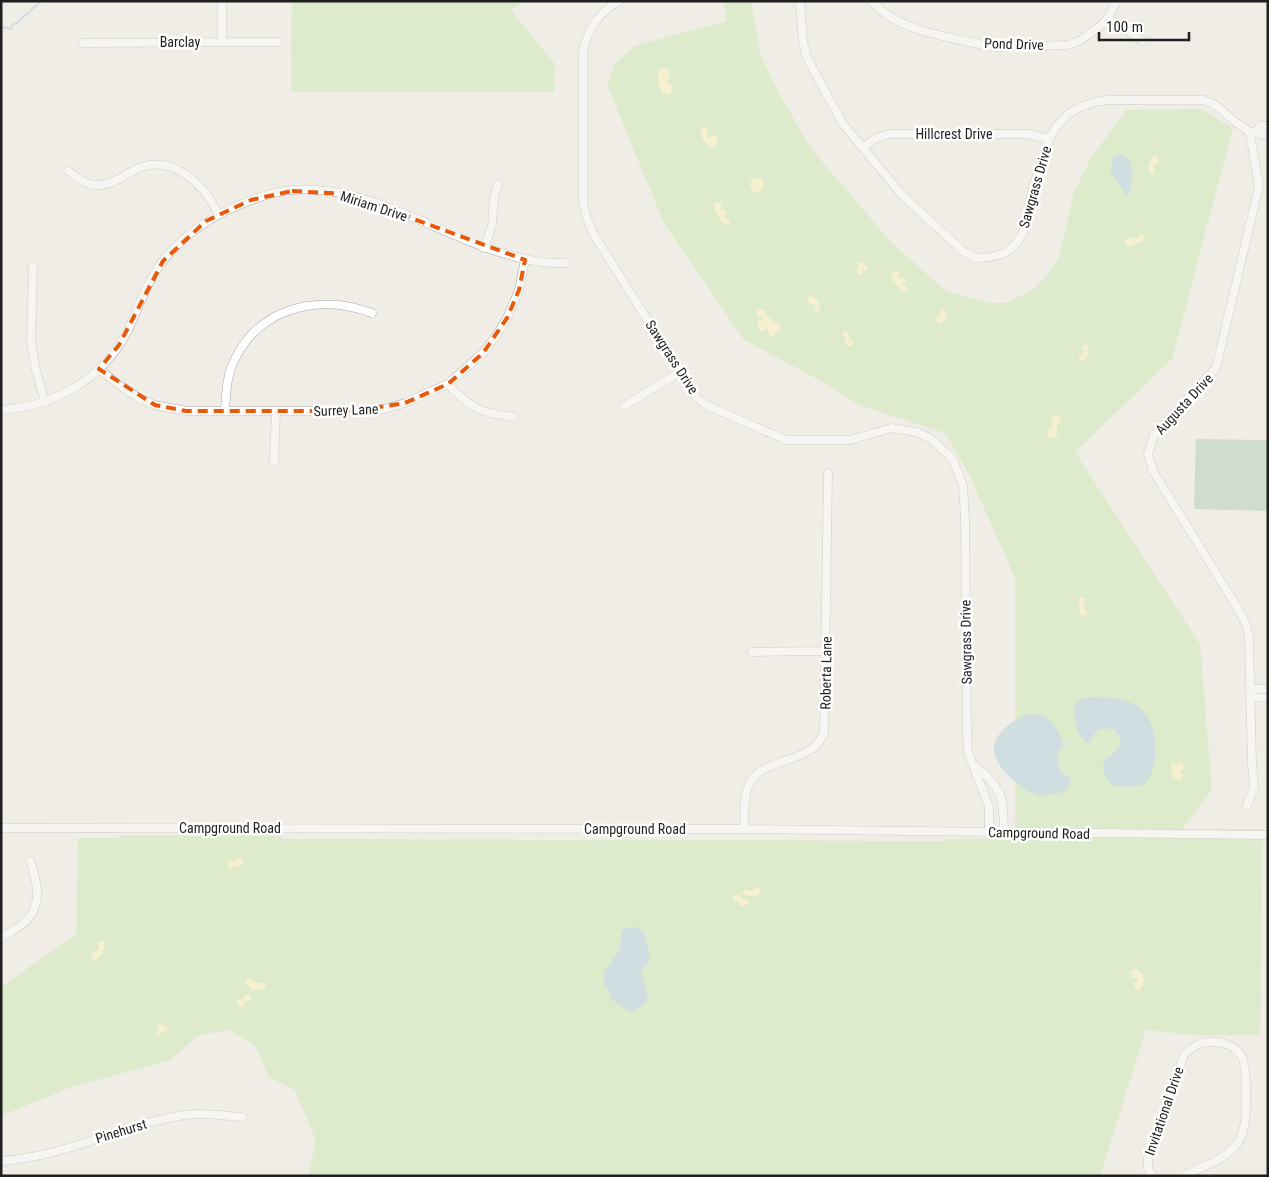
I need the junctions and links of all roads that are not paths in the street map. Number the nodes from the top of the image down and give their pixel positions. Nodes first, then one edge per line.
1 (222, 1) edge
2 (619, 1) edge
3 (800, 1) edge
4 (872, 1) edge
5 (1117, 1) edge
6 (1108, 18) junction
7 (1143, 41) dead end
8 (222, 42) junction
9 (277, 42) dead end
10 (83, 43) dead end
11 (1268, 126) edge
12 (1253, 132) junction
13 (1268, 134) edge
14 (1049, 138) junction
15 (864, 148) junction
16 (68, 171) dead end
17 (498, 184) dead end
18 (218, 214) junction
19 (484, 248) junction
20 (525, 260) junction
21 (565, 262) dead end
22 (33, 267) dead end
23 (372, 313) dead end
24 (100, 368) junction
25 (680, 372) junction
26 (448, 384) junction
27 (45, 402) junction
28 (624, 406) dead end
29 (1, 410) edge
30 (226, 410) junction
31 (276, 412) junction
32 (512, 417) dead end
33 (274, 461) dead end
34 (828, 473) dead end
35 (826, 651) junction
36 (752, 652) dead end
37 (1250, 689) junction
38 (1268, 689) edge
39 (1250, 697) junction
40 (1268, 698) edge
41 (974, 765) junction
42 (997, 788) junction
43 (984, 793) junction
44 (1246, 806) dead end
45 (1, 828) edge
46 (744, 829) junction
47 (989, 832) junction
48 (1004, 832) junction
49 (1268, 835) edge
50 (30, 861) dead end
51 (1, 938) edge
52 (242, 1117) dead end
53 (1, 1161) edge
54 (1153, 1176) edge
55 (1184, 1176) edge

1 - 8 street
2 - 25 street, Sawgrass Drive
3 - 15 street, Sawgrass Drive
4 - 6 street, Pond Drive
5 - 6 street, Pond Drive
6 - 7 street
8 - 9 street, Barclay
8 - 10 street, Barclay
11 - 12 street
12 - 13 street
12 - 14 street, Sawgrass Drive
12 - 37 street, Augusta Drive
14 - 15 street, Hillcrest Drive
14 - 15 street, Sawgrass Drive
16 - 18 street
17 - 19 street
18 - 19 street, Miriam Drive
18 - 24 street, Miriam Drive
19 - 20 street, Miriam Drive
20 - 21 street, Miriam Drive
20 - 26 street, Surrey Lane
22 - 27 street
23 - 30 street
24 - 27 street, Miriam Drive
24 - 30 street, Surrey Lane
25 - 28 street
25 - 41 street, Sawgrass Drive
26 - 31 street, Surrey Lane
26 - 32 street
27 - 29 street, Miriam Drive
30 - 31 street, Surrey Lane
31 - 33 street
34 - 35 street, Roberta Lane
35 - 36 street
35 - 46 street, Roberta Lane
37 - 38 street
37 - 39 street, Augusta Drive
39 - 40 street
39 - 44 street, Augusta Drive
41 - 42 street
41 - 43 street, Sawgrass Drive
42 - 43 street
42 - 48 street
43 - 47 street, Sawgrass Drive
45 - 46 street, Campground Road
46 - 47 street, Campground Road
47 - 48 street, Campground Road
48 - 49 street, Campground Road
50 - 51 street
52 - 53 street, Pinehurst
54 - 55 street, Invitational Drive

